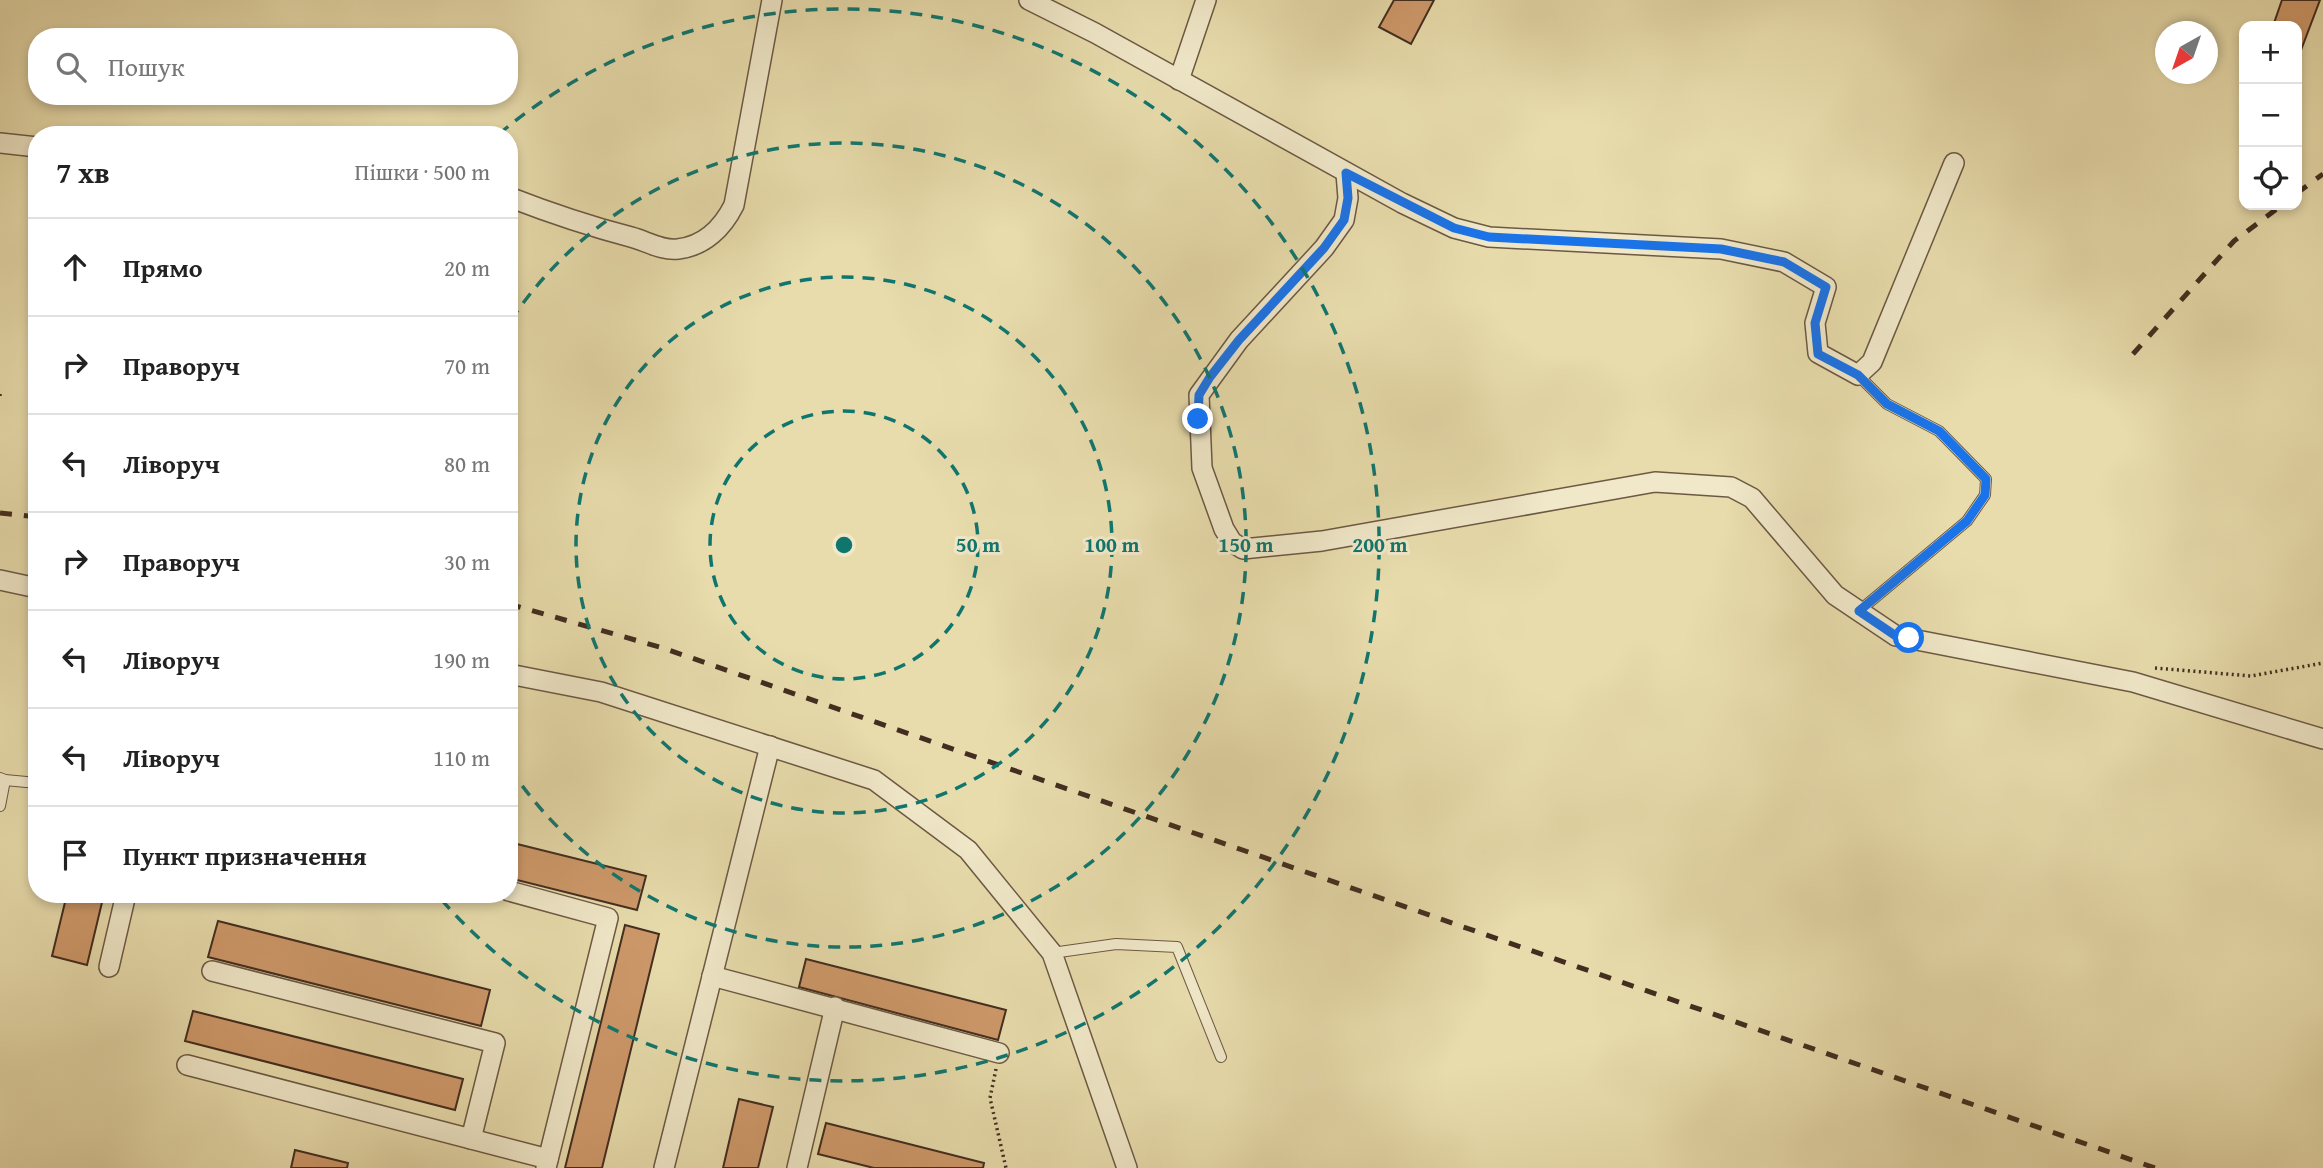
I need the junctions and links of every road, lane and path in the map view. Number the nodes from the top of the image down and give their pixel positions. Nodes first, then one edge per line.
1 (772, 0) edge
2 (1029, 0) edge
3 (1206, 0) edge
4 (1179, 80) junction
5 (0, 143) edge
6 (28, 146) edge
7 (1954, 163) dead end
8 (1346, 173) junction
9 (518, 201) edge
10 (1858, 375) junction
11 (0, 580) edge
12 (28, 586) edge
13 (1859, 611) junction
14 (2323, 663) edge
15 (2147, 667) dead end
16 (518, 676) edge
17 (2323, 739) edge
18 (770, 746) junction
19 (3, 779) edge
20 (28, 782) edge
21 (0, 806) edge
22 (518, 893) edge
23 (124, 903) edge
24 (1052, 953) junction
25 (109, 967) dead end
26 (212, 971) dead end
27 (712, 976) junction
28 (835, 1007) junction
29 (999, 1053) joint
30 (1221, 1057) dead end
31 (187, 1065) dead end
32 (471, 1139) junction
33 (547, 1163) edge
34 (664, 1168) edge
35 (797, 1168) edge
36 (1006, 1168) edge
37 (1127, 1168) edge

1 - 9 street
2 - 4 street
3 - 4 street
4 - 8 street
5 - 6 street
7 - 10 street
8 - 10 street
8 - 13 street
10 - 13 lane
11 - 12 street
13 - 17 street
14 - 15 path
16 - 18 street
18 - 24 street
18 - 27 street
19 - 20 lane
19 - 21 lane
22 - 33 street
23 - 25 street
24 - 30 lane
24 - 37 street
26 - 32 street
27 - 28 street
27 - 34 street
28 - 29 street
28 - 35 street
29 - 36 path
31 - 32 street
32 - 33 street

